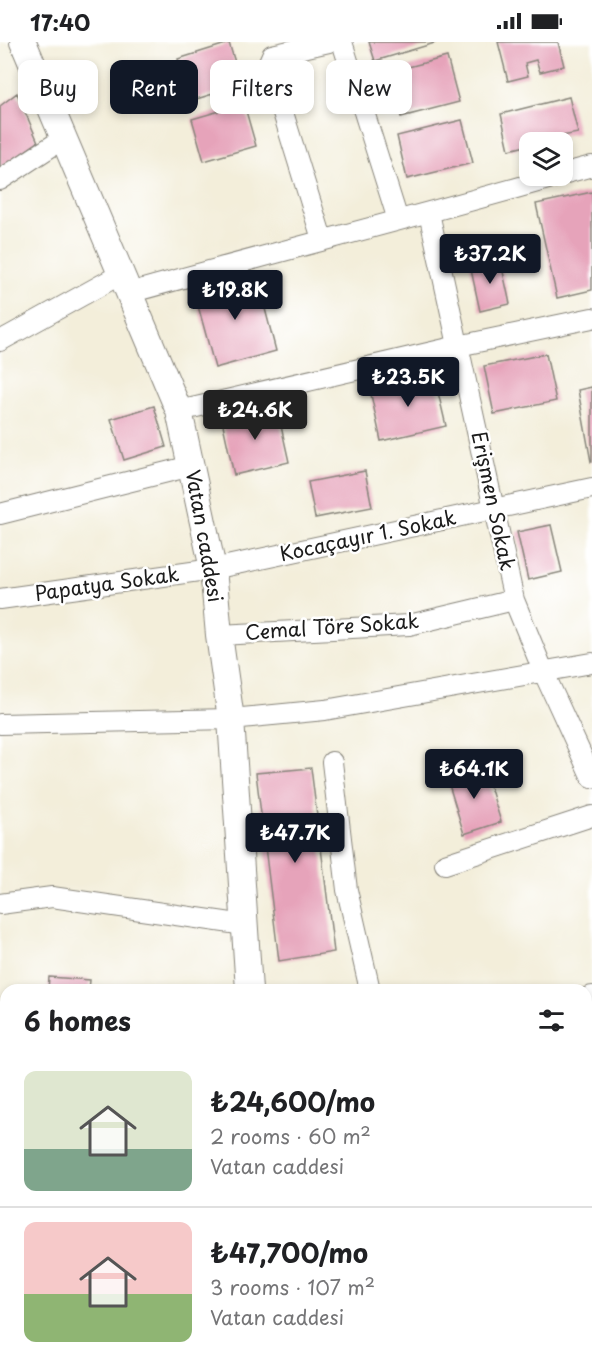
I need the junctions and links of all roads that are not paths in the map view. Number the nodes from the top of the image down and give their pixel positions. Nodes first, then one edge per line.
1 (23, 42) edge
2 (329, 42) edge
3 (342, 42) edge
4 (64, 138) junction
5 (592, 166) edge
6 (573, 171) edge
7 (0, 180) edge
8 (522, 186) edge
9 (429, 213) junction
10 (398, 220) junction
11 (322, 239) junction
12 (125, 283) junction
13 (592, 318) edge
14 (0, 341) edge
15 (458, 346) junction
16 (179, 411) junction
17 (191, 466) junction
18 (592, 488) edge
19 (495, 509) junction
20 (0, 514) edge
21 (213, 569) junction
22 (0, 599) edge
23 (514, 600) junction
24 (219, 635) junction
25 (592, 663) edge
26 (544, 673) junction
27 (231, 719) junction
28 (0, 724) edge
29 (332, 762) dead end
30 (592, 777) edge
31 (592, 816) edge
32 (445, 864) dead end
33 (0, 904) edge
34 (244, 925) junction
35 (249, 984) edge
36 (369, 984) edge

1 - 4 street, Vatan caddesi
2 - 11 street
3 - 10 street
4 - 7 street
4 - 12 street, Vatan caddesi
5 - 6 street
8 - 9 street
9 - 10 street
9 - 15 street, Erişmen Sokak
10 - 11 street
11 - 12 street
12 - 14 street
12 - 16 street, Vatan caddesi
13 - 15 street
15 - 16 street
15 - 19 street, Erişmen Sokak
16 - 17 street, Vatan caddesi
17 - 20 street
17 - 21 street, Vatan caddesi
18 - 19 street, Kocaçayır 1. Sokak
19 - 21 street, Kocaçayır 1. Sokak
19 - 23 street, Erişmen Sokak
21 - 22 street, Papatya Sokak
21 - 24 street, Vatan caddesi
23 - 24 street, Cemal Töre Sokak
23 - 26 street, Erişmen Sokak
24 - 27 street, Vatan caddesi
25 - 26 street
26 - 27 street
26 - 30 street, Erişmen Sokak
27 - 28 street
27 - 34 street, Vatan caddesi
29 - 36 street
31 - 32 street
33 - 34 street
34 - 35 street, Vatan caddesi

